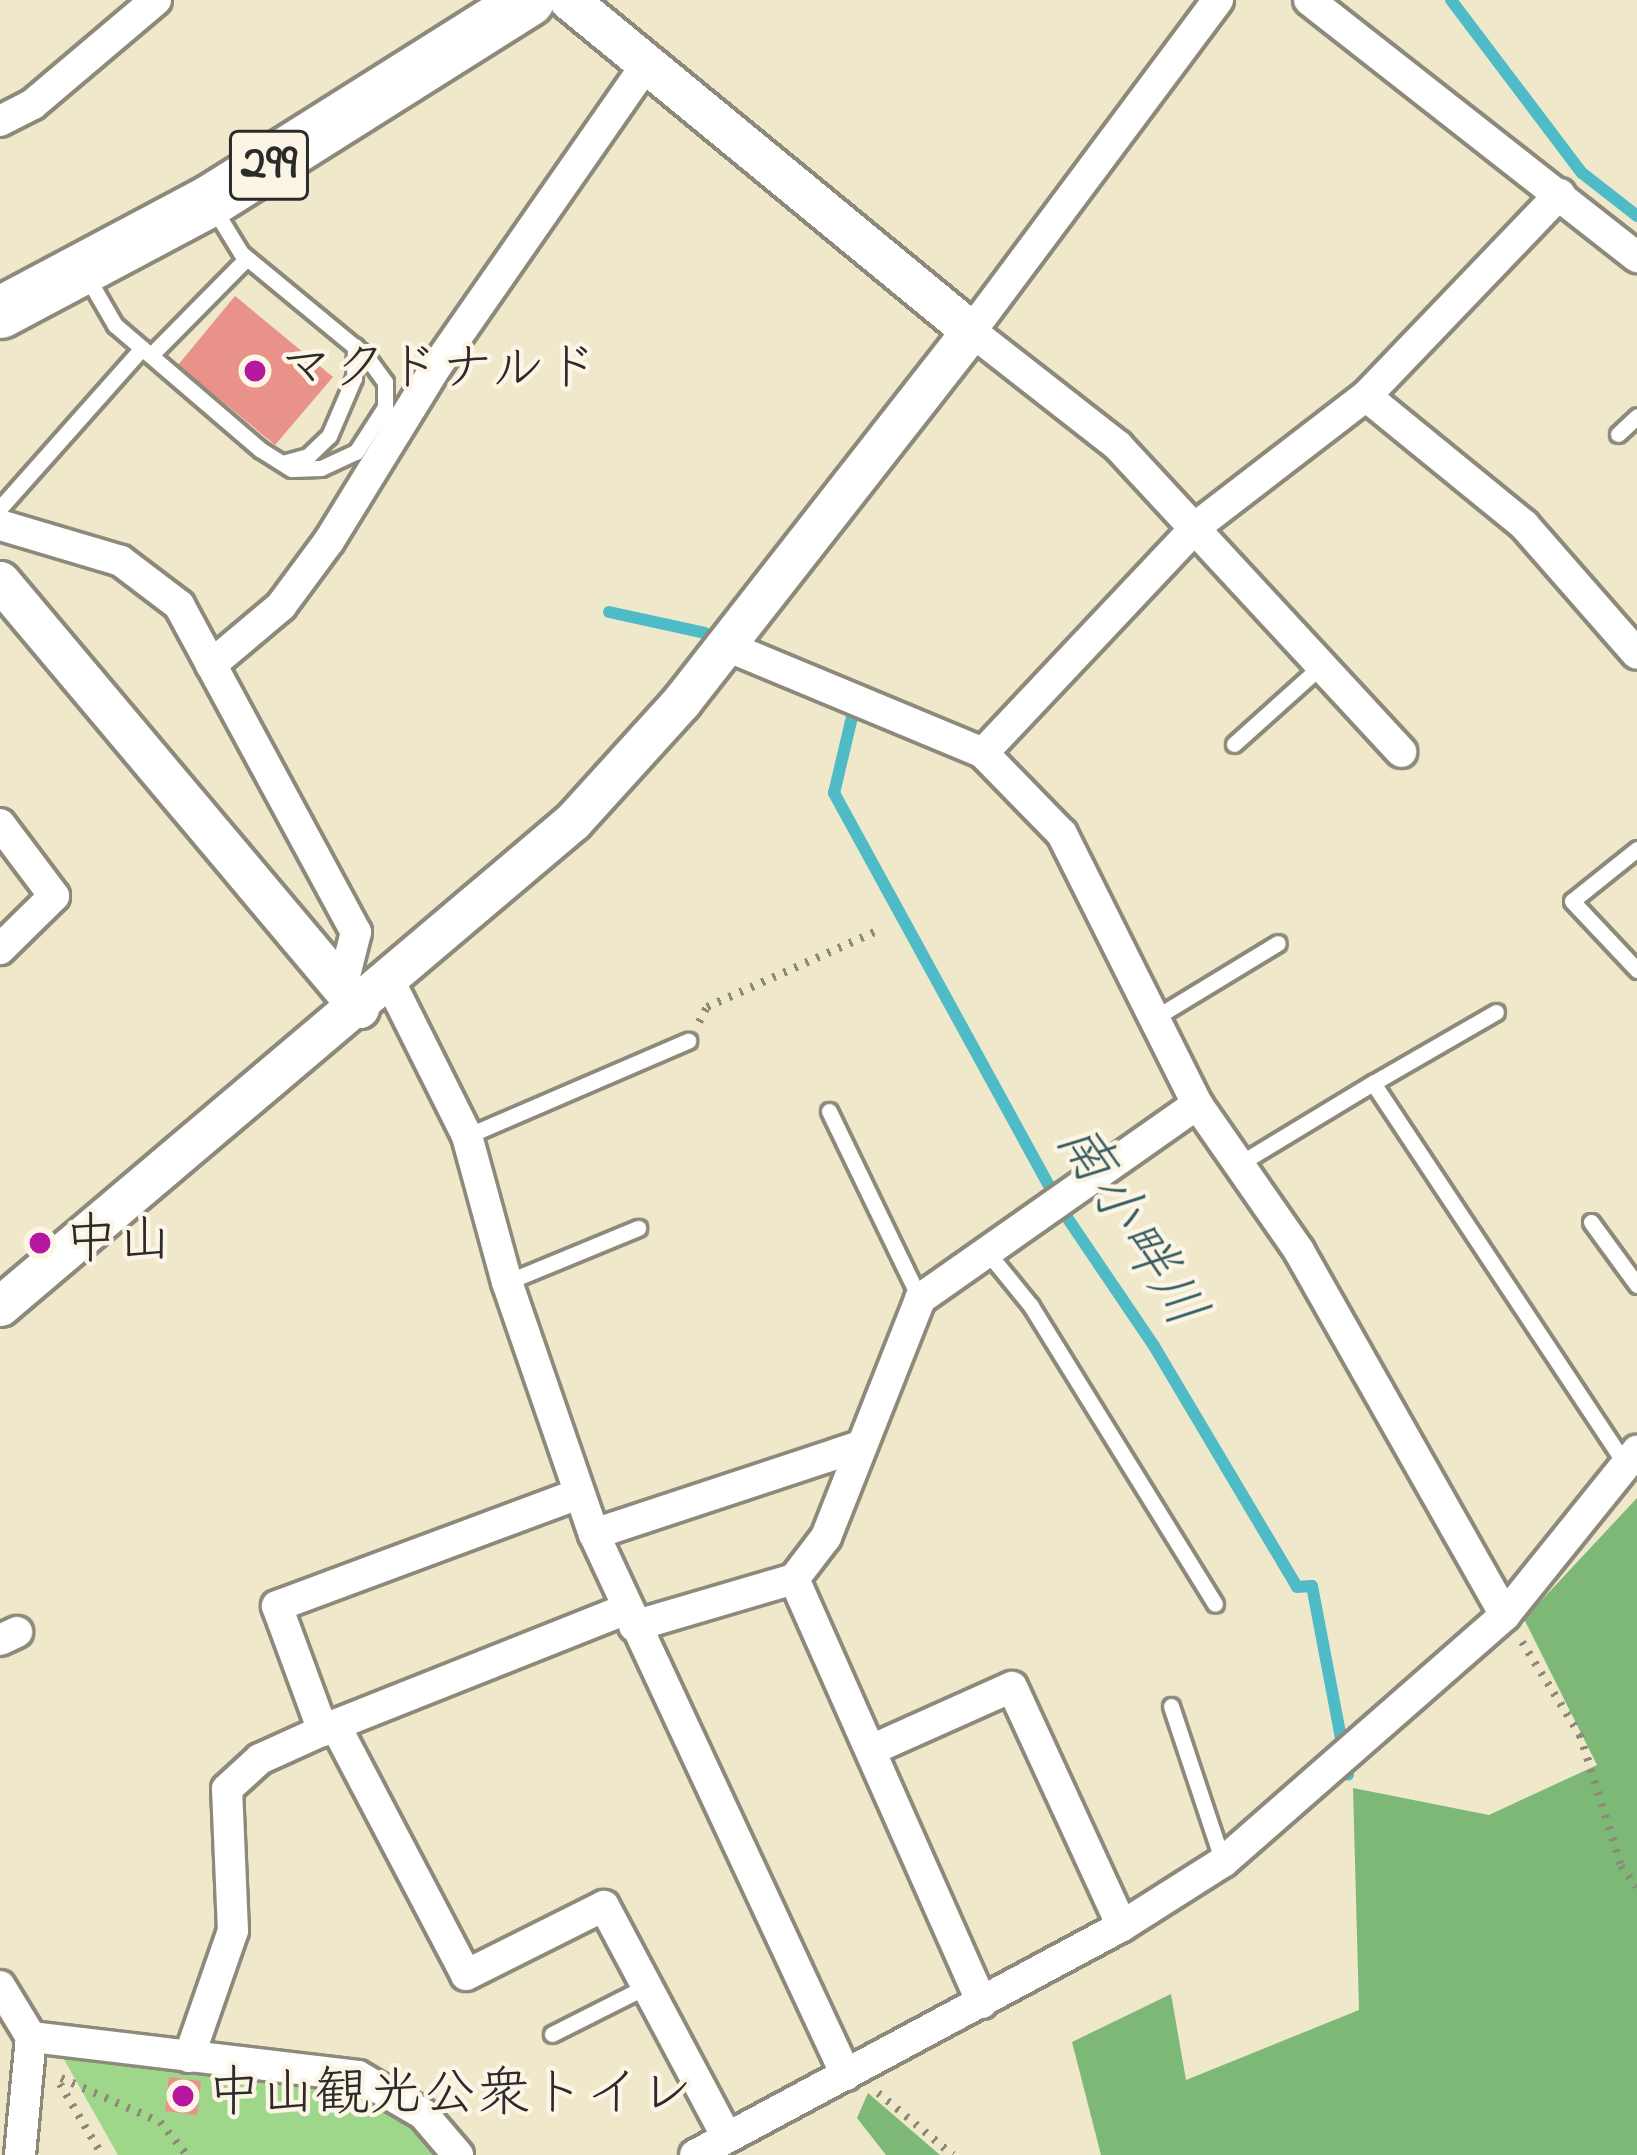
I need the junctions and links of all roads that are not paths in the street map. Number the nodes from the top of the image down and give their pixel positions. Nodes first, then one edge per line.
1 (156, 0) edge
2 (529, 0) edge
3 (569, 0) edge
4 (1218, 0) edge
5 (1309, 0) edge
6 (646, 65) junction
7 (0, 121) edge
8 (1560, 194) junction
9 (209, 201) junction
10 (1637, 257) edge
11 (247, 258) junction
12 (83, 268) junction
13 (0, 311) edge
14 (971, 331) junction
15 (355, 346) junction
16 (146, 352) junction
17 (1366, 396) junction
18 (1637, 416) edge
19 (1618, 434) dead end
20 (282, 463) junction
21 (0, 508) edge
22 (0, 525) edge
23 (1197, 526) junction
24 (2, 589) edge
25 (724, 646) junction
26 (1637, 654) edge
27 (211, 664) junction
28 (1322, 667) junction
29 (1234, 744) dead end
30 (1401, 752) dead end
31 (983, 753) junction
32 (0, 824) edge
33 (1637, 848) edge
34 (1278, 943) dead end
35 (0, 949) edge
36 (1637, 970) edge
37 (390, 982) junction
38 (350, 998) junction
39 (1496, 1012) dead end
40 (1150, 1021) junction
41 (688, 1041) road end
42 (1373, 1083) junction
43 (1196, 1104) junction
44 (829, 1111) dead end
45 (467, 1136) junction
46 (1235, 1166) junction
47 (1591, 1222) dead end
48 (638, 1228) dead end
49 (988, 1253) junction
50 (507, 1282) junction
51 (1637, 1285) edge
52 (920, 1299) junction
53 (0, 1306) edge
54 (857, 1447) junction
55 (1632, 1458) edge
56 (578, 1493) junction
57 (594, 1534) junction
58 (794, 1580) junction
59 (1215, 1604) dead end
60 (1505, 1615) junction
61 (630, 1618) junction
62 (1171, 1706) dead end
63 (329, 1728) junction
64 (871, 1750) junction
65 (1223, 1862) junction
66 (1123, 1926) junction
67 (649, 1985) junction
68 (0, 1986) edge
69 (982, 2003) junction
70 (552, 2034) dead end
71 (32, 2036) junction
72 (189, 2057) junction
73 (851, 2073) junction
74 (727, 2137) junction
75 (20, 2155) edge
76 (458, 2155) edge
77 (695, 2155) edge

1 - 7 street
2 - 9 highway, 299
3 - 6 street
4 - 14 street
5 - 8 street
6 - 14 street
6 - 27 street
8 - 10 street
8 - 17 street
9 - 11 lane
9 - 12 highway, 299
11 - 15 lane
11 - 16 lane
12 - 13 highway, 299
12 - 16 lane
14 - 23 street
14 - 25 street
15 - 20 lane
15 - 20 lane
16 - 20 lane
16 - 21 lane
17 - 23 street
17 - 26 street
18 - 19 lane
22 - 27 street
23 - 28 street
23 - 31 street
24 - 38 street
25 - 31 street
25 - 37 street
27 - 38 street
28 - 29 lane
28 - 30 street
31 - 40 street
32 - 35 street
33 - 36 lane
34 - 40 lane
37 - 38 street
37 - 45 street
38 - 53 street
39 - 42 lane
40 - 43 street
41 - 45 lane
42 - 46 lane
42 - 55 lane
43 - 46 street
43 - 49 street
44 - 52 lane
45 - 50 street
46 - 60 street
47 - 51 lane
48 - 50 lane
49 - 52 street
49 - 59 lane
50 - 56 street
52 - 54 street
54 - 57 street
54 - 58 street
55 - 60 street
56 - 57 street
56 - 63 street
57 - 61 street
58 - 61 street
58 - 64 street
60 - 65 street
61 - 63 street
61 - 73 street
62 - 65 lane
63 - 67 street
63 - 72 street
64 - 66 street
64 - 69 street
65 - 66 street
66 - 69 street
67 - 70 lane
67 - 74 street
68 - 71 street
69 - 73 street
71 - 72 street
71 - 75 street
72 - 76 street
73 - 74 street
74 - 77 street

